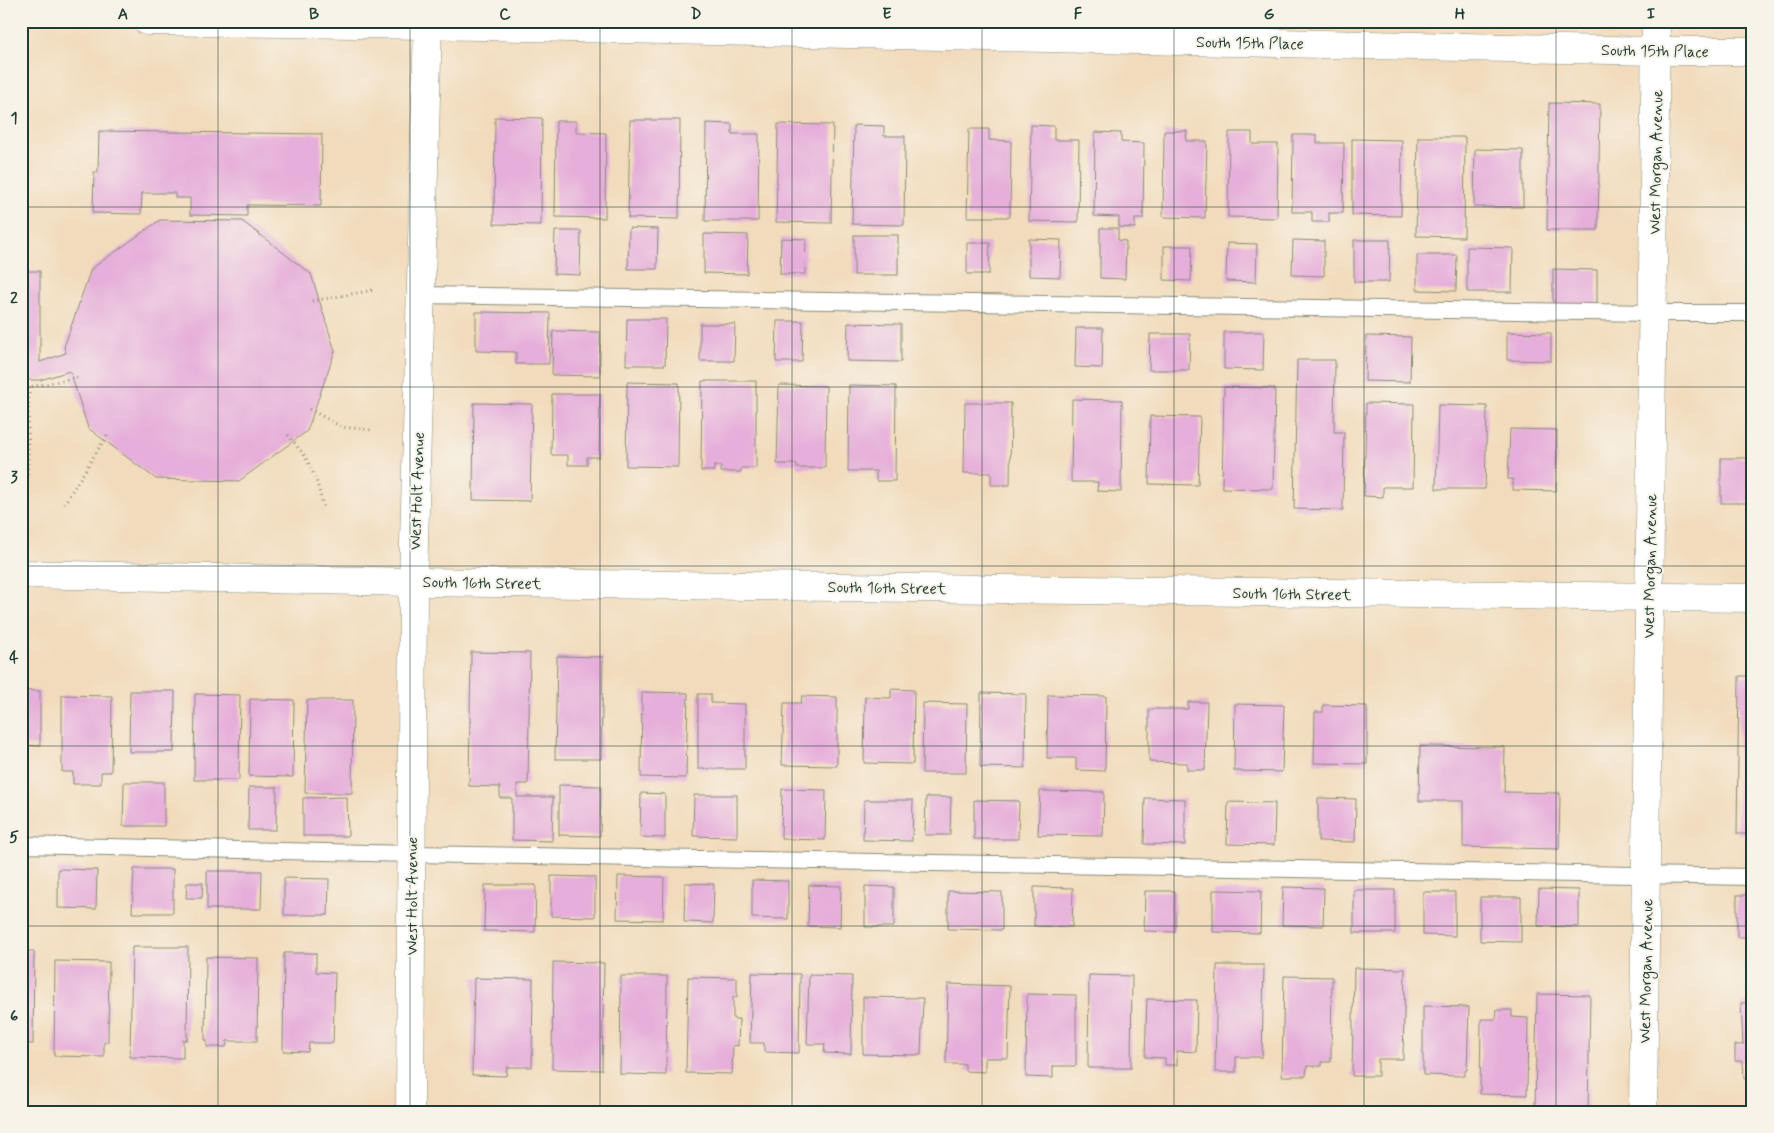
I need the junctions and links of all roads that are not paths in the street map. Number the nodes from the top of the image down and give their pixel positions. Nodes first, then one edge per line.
1 (147, 21) edge
2 (1656, 21) edge
3 (428, 23) edge
4 (1656, 51) junction
5 (1753, 52) edge
6 (421, 295) junction
7 (1653, 314) junction
8 (1753, 314) edge
9 (21, 574) edge
10 (413, 582) junction
11 (1649, 598) junction
12 (1753, 598) edge
13 (21, 846) edge
14 (412, 854) junction
15 (1646, 875) junction
16 (1753, 877) edge
17 (410, 1112) edge
18 (1643, 1112) edge

1 - 3 street, South 15th Place
2 - 4 street, West Morgan Avenue
3 - 4 street, South 15th Place
3 - 6 street, West Holt Avenue
4 - 5 street, South 15th Place
4 - 7 street, West Morgan Avenue
6 - 7 lane
6 - 10 street, West Holt Avenue
7 - 8 lane
7 - 11 street, West Morgan Avenue
9 - 10 street, South 16th Street
10 - 11 street, South 16th Street
10 - 14 street, West Holt Avenue
11 - 12 street, South 16th Street
11 - 15 street, West Morgan Avenue
13 - 14 lane
14 - 15 lane
14 - 17 street, West Holt Avenue
15 - 16 lane
15 - 18 street, West Morgan Avenue

